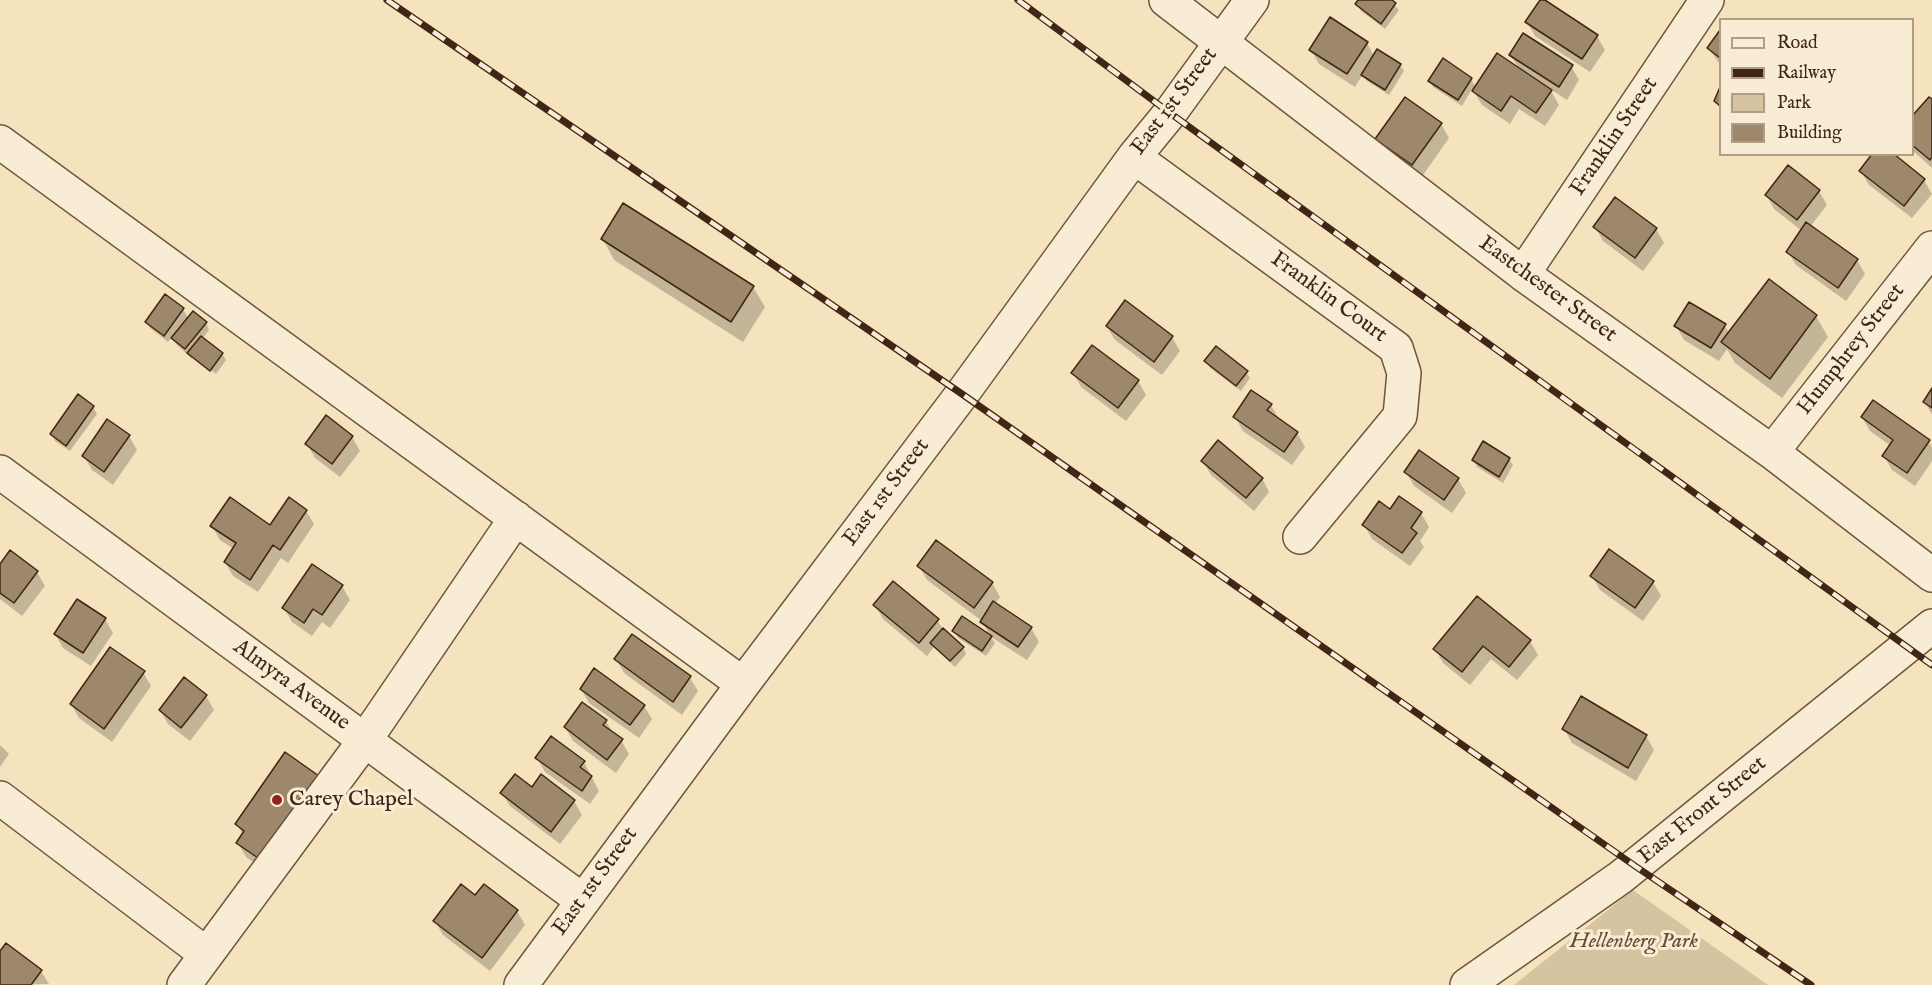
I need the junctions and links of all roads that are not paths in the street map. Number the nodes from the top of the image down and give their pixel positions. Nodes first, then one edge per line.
1 (1166, 0) edge
2 (1252, 0) edge
3 (1707, 0) edge
4 (1220, 41) junction
5 (0, 142) edge
6 (1134, 157) junction
7 (1932, 248) edge
8 (1523, 274) junction
9 (1772, 452) junction
10 (0, 472) edge
11 (516, 518) junction
12 (1300, 537) dead end
13 (1932, 575) edge
14 (1932, 626) edge
15 (743, 684) junction
16 (365, 740) junction
17 (0, 798) edge
18 (582, 900) junction
19 (207, 954) junction
20 (184, 985) edge
21 (521, 985) edge
22 (1467, 985) edge

1 - 4 street, Eastchester Street
2 - 4 street, East 1st Street
3 - 8 street, Franklin Street
4 - 6 street, East 1st Street
4 - 8 street, Eastchester Street
5 - 11 street
6 - 12 street, Franklin Court
6 - 15 street, East 1st Street
7 - 9 street, Humphrey Street
8 - 9 street, Eastchester Street
9 - 13 street, Eastchester Street
10 - 16 street, Almyra Avenue
11 - 15 street
11 - 16 street
14 - 22 street, East Front Street
15 - 18 street, East 1st Street
16 - 18 street, Almyra Avenue
16 - 19 street
17 - 19 street
18 - 21 street, East 1st Street
19 - 20 street

